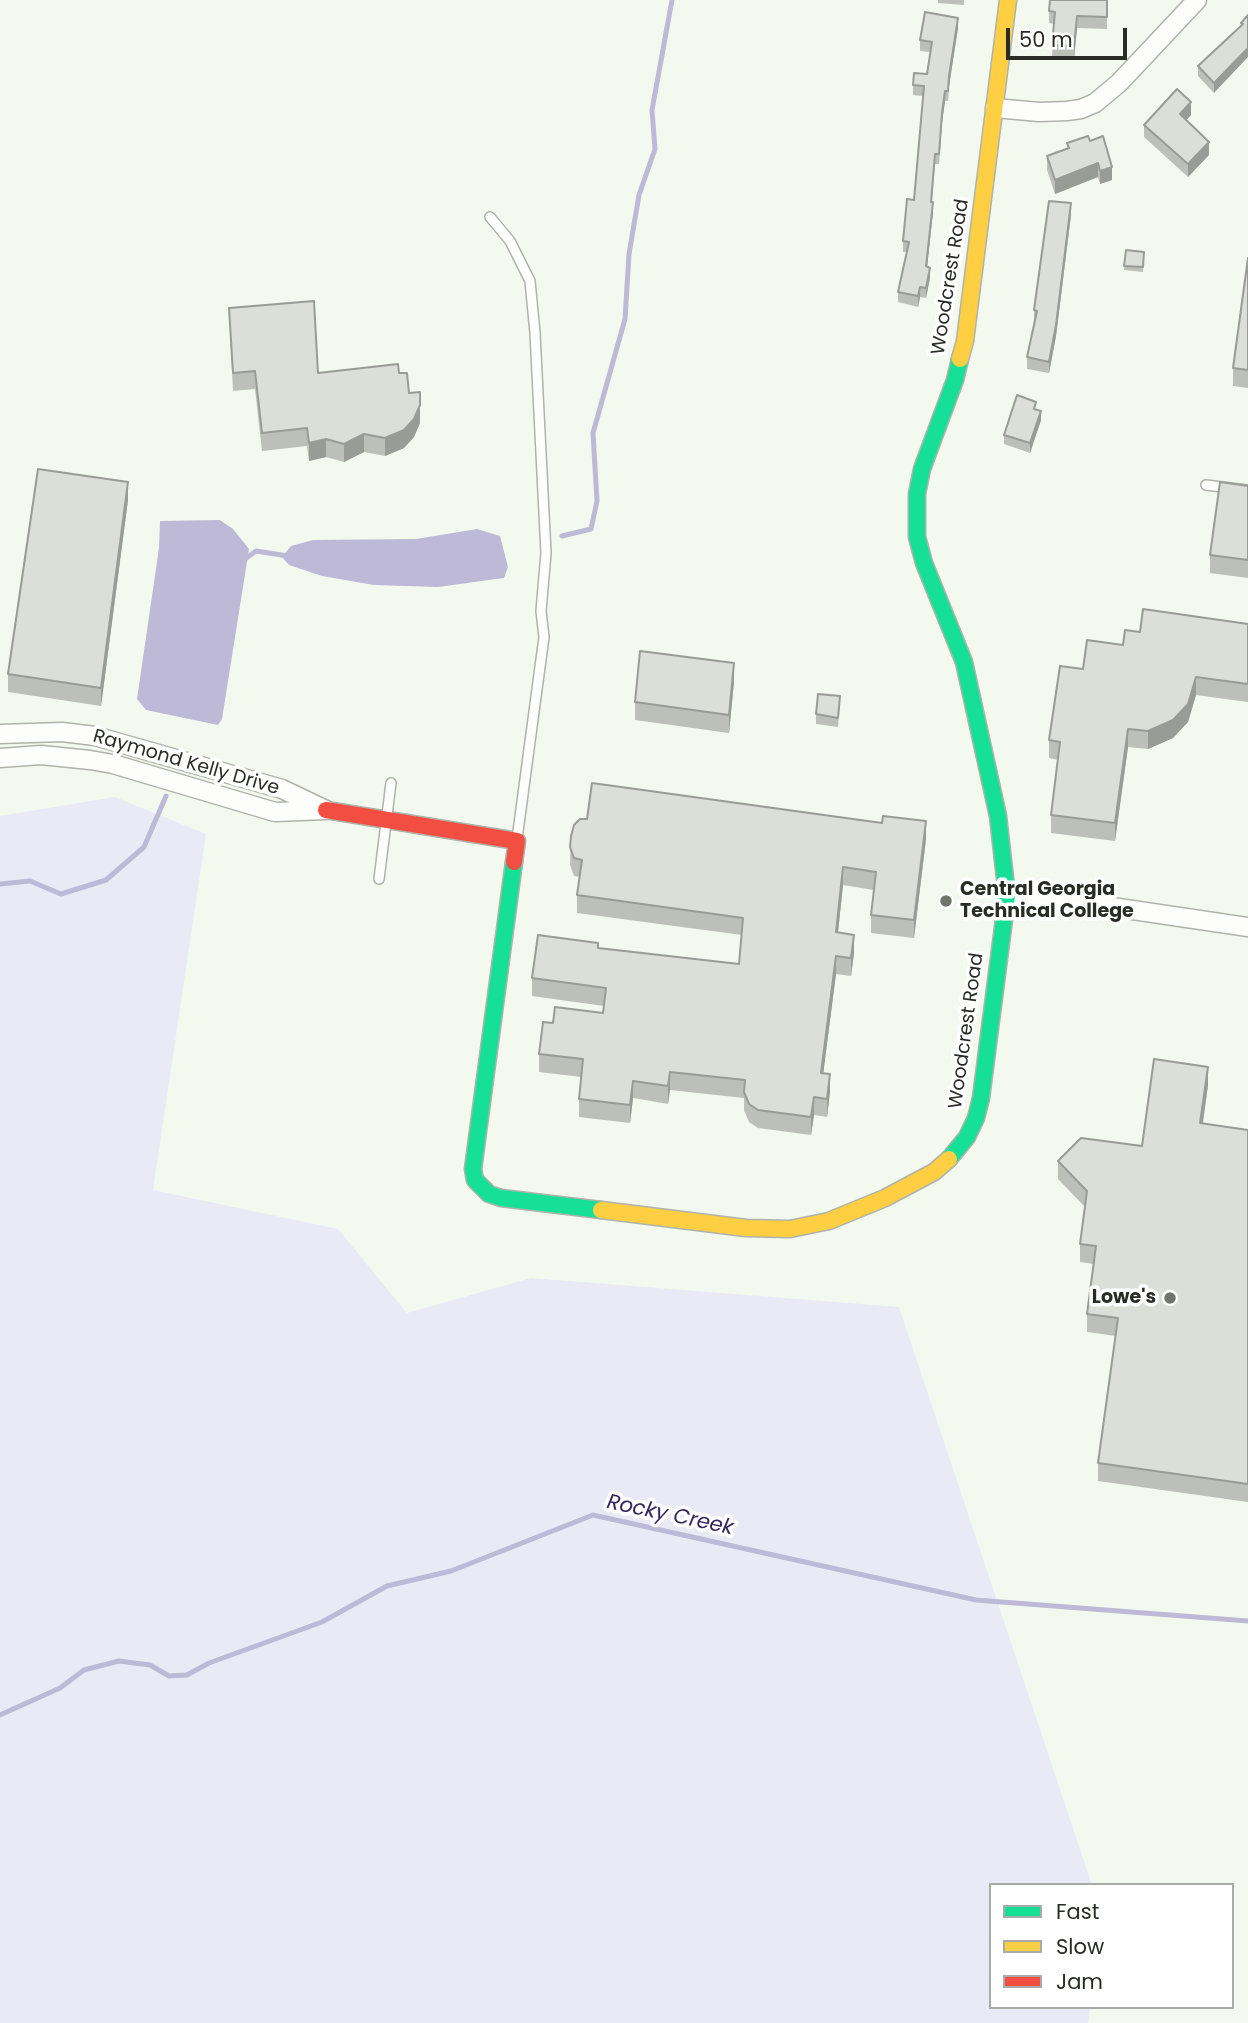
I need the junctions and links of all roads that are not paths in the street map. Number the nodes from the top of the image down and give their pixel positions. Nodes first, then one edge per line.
1 (1008, 0) edge
2 (1196, 0) edge
3 (996, 108) junction
4 (490, 217) dead end
5 (1206, 485) dead end
6 (1248, 490) edge
7 (0, 734) edge
8 (0, 758) edge
9 (391, 783) dead end
10 (326, 810) junction
11 (386, 820) junction
12 (517, 841) junction
13 (379, 879) dead end
14 (1007, 896) junction
15 (1248, 927) edge

1 - 3 street, Woodcrest Road
2 - 3 street
3 - 14 street, Woodcrest Road
4 - 12 lane
5 - 6 lane
7 - 10 street, Raymond Kelly Drive
8 - 10 street, Raymond Kelly Drive
9 - 11 lane
10 - 11 street, Raymond Kelly Drive
11 - 12 street, Raymond Kelly Drive
11 - 13 lane
12 - 14 street, Woodcrest Road
14 - 15 street

